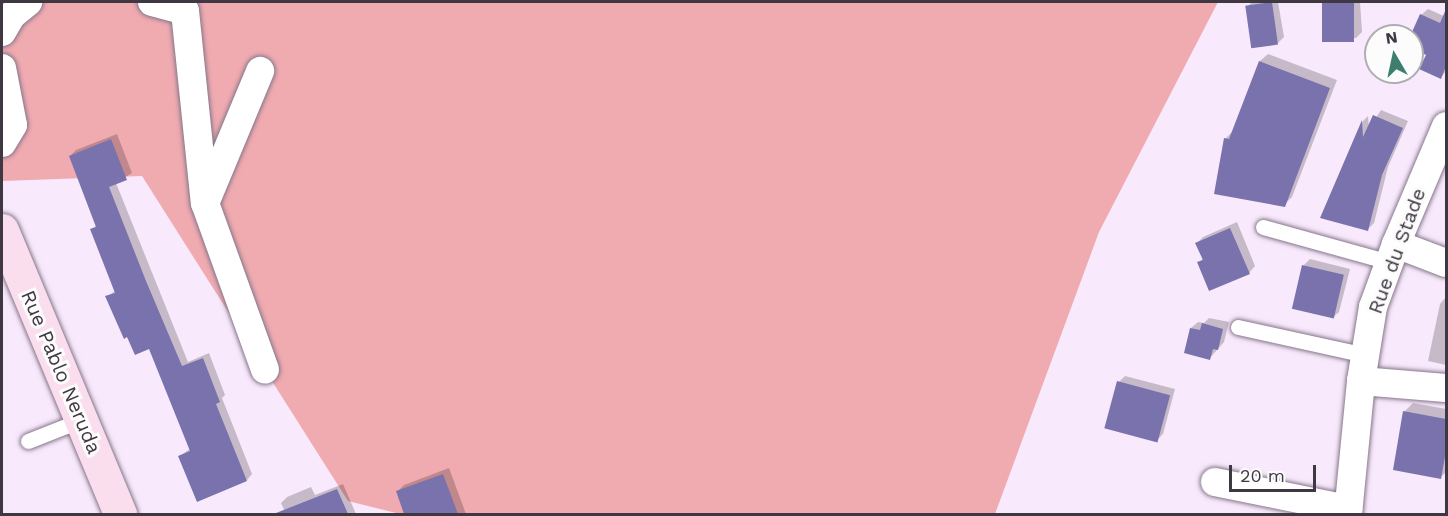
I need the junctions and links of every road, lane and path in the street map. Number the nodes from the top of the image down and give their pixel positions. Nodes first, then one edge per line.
1 (28, 2) edge
2 (152, 2) edge
3 (186, 6) edge
4 (2, 32) edge
5 (2, 68) edge
6 (260, 71) dead end
7 (1446, 126) edge
8 (2, 143) edge
9 (205, 202) junction
10 (1263, 227) dead end
11 (2, 230) edge
12 (1393, 254) junction
13 (1446, 263) edge
14 (1238, 327) dead end
15 (1363, 368) junction
16 (265, 370) dead end
17 (1446, 388) edge
18 (81, 420) junction
19 (28, 441) dead end
20 (1215, 482) dead end
21 (1348, 512) edge
22 (120, 514) edge

1 - 4 street
2 - 3 street
3 - 9 street
5 - 8 street
6 - 9 street
7 - 12 street, Rue du Stade
9 - 16 street
10 - 12 lane
11 - 18 main road, Rue Pablo Neruda
12 - 13 street
12 - 15 street, Rue du Stade
14 - 15 lane
15 - 17 street
15 - 21 street, Rue du Stade
18 - 19 lane
18 - 22 main road, Rue Pablo Neruda
20 - 21 street

